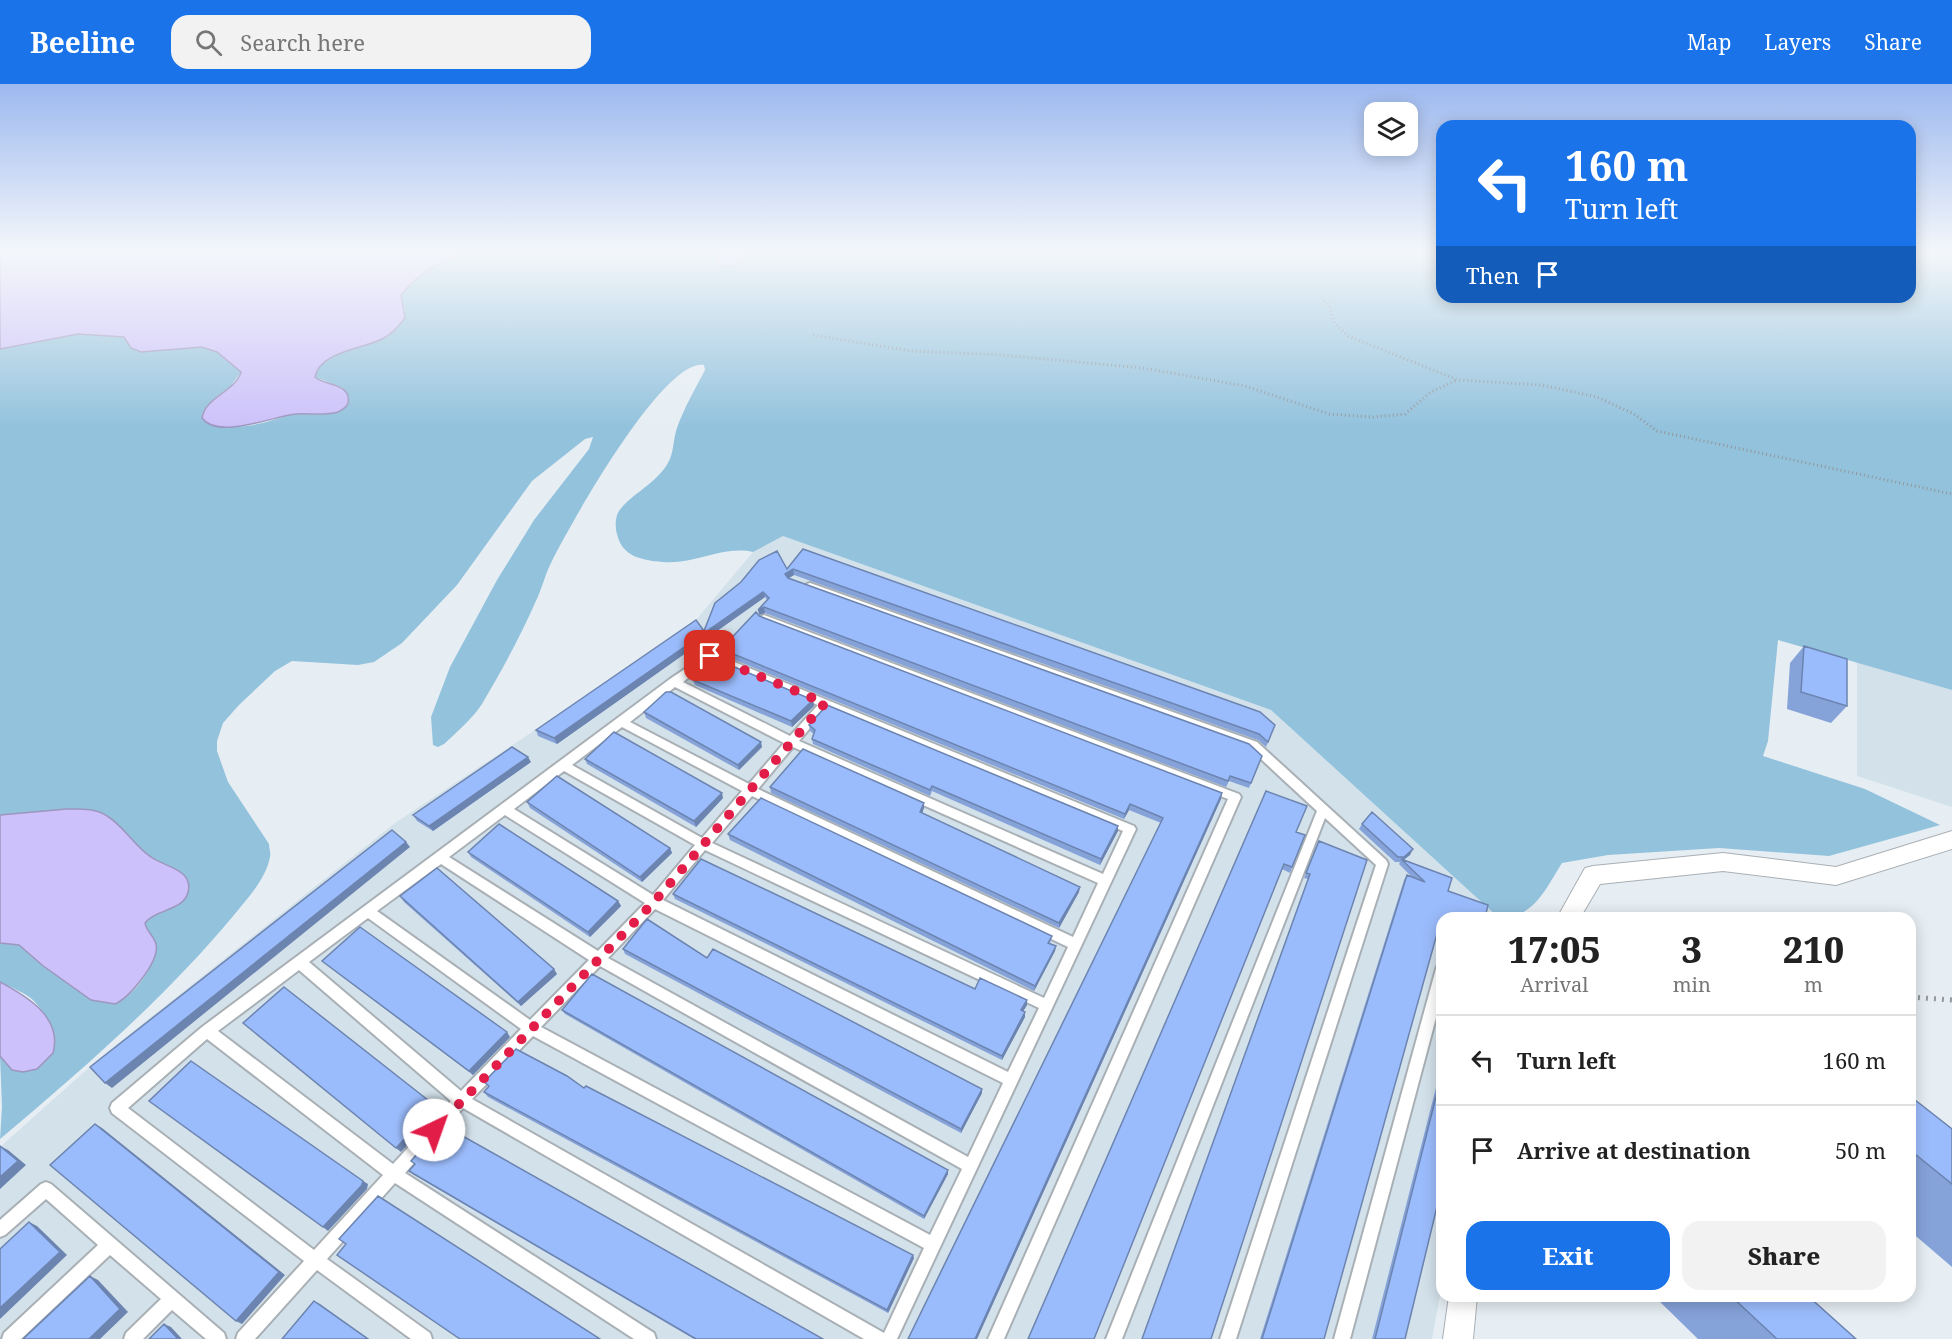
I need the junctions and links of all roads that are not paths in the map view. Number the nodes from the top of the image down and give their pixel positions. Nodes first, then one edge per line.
1 (793, 580) edge
2 (764, 618) edge
3 (674, 682) junction
4 (825, 703) junction
5 (621, 723) junction
6 (792, 742) junction
7 (563, 765) junction
8 (750, 790) junction
9 (505, 809) junction
10 (1323, 809) junction
11 (1952, 840) edge
12 (703, 844) junction
13 (440, 857) junction
14 (1105, 881) junction
15 (654, 902) junction
16 (368, 911) junction
17 (1571, 912) edge
18 (1075, 944) junction
19 (599, 958) junction
20 (299, 962) junction
21 (1436, 991) edge
22 (1046, 1005) junction
23 (531, 1028) junction
24 (207, 1031) junction
25 (1011, 1080) junction
26 (460, 1100) junction
27 (970, 1166) junction
28 (394, 1174) junction
29 (0, 1230) edge
30 (110, 1244) junction
31 (934, 1245) junction
32 (315, 1260) junction
33 (172, 1299) junction
34 (1462, 1302) edge
35 (10, 1339) edge
36 (132, 1339) edge
37 (218, 1339) edge
38 (244, 1339) edge
39 (424, 1339) edge
40 (648, 1339) edge
41 (879, 1339) edge
42 (889, 1339) edge
43 (996, 1339) edge
44 (1114, 1339) edge
45 (1227, 1339) edge
46 (1342, 1339) edge
47 (1458, 1339) edge

1 - 10 lane
2 - 43 lane
3 - 4 lane
3 - 5 lane
3 - 6 lane
4 - 6 lane
4 - 14 lane
5 - 7 lane
5 - 8 lane
6 - 8 lane
6 - 14 lane
7 - 9 lane
7 - 12 lane
8 - 12 lane
8 - 18 lane
9 - 13 lane
9 - 15 lane
10 - 44 lane
10 - 45 lane
11 - 17 street
12 - 15 lane
12 - 22 lane
13 - 16 lane
13 - 19 lane
14 - 18 lane
15 - 19 lane
15 - 25 lane
16 - 20 lane
16 - 23 lane
18 - 22 lane
19 - 23 lane
19 - 27 lane
20 - 24 lane
20 - 26 lane
21 - 46 lane
22 - 25 lane
23 - 26 lane
23 - 31 lane
24 - 28 lane
24 - 32 lane
25 - 27 lane
26 - 28 lane
26 - 41 lane
27 - 31 lane
28 - 32 lane
28 - 40 lane
29 - 30 lane
30 - 33 lane
30 - 35 lane
31 - 42 lane
32 - 38 lane
32 - 39 lane
33 - 36 lane
33 - 37 lane
34 - 47 street

